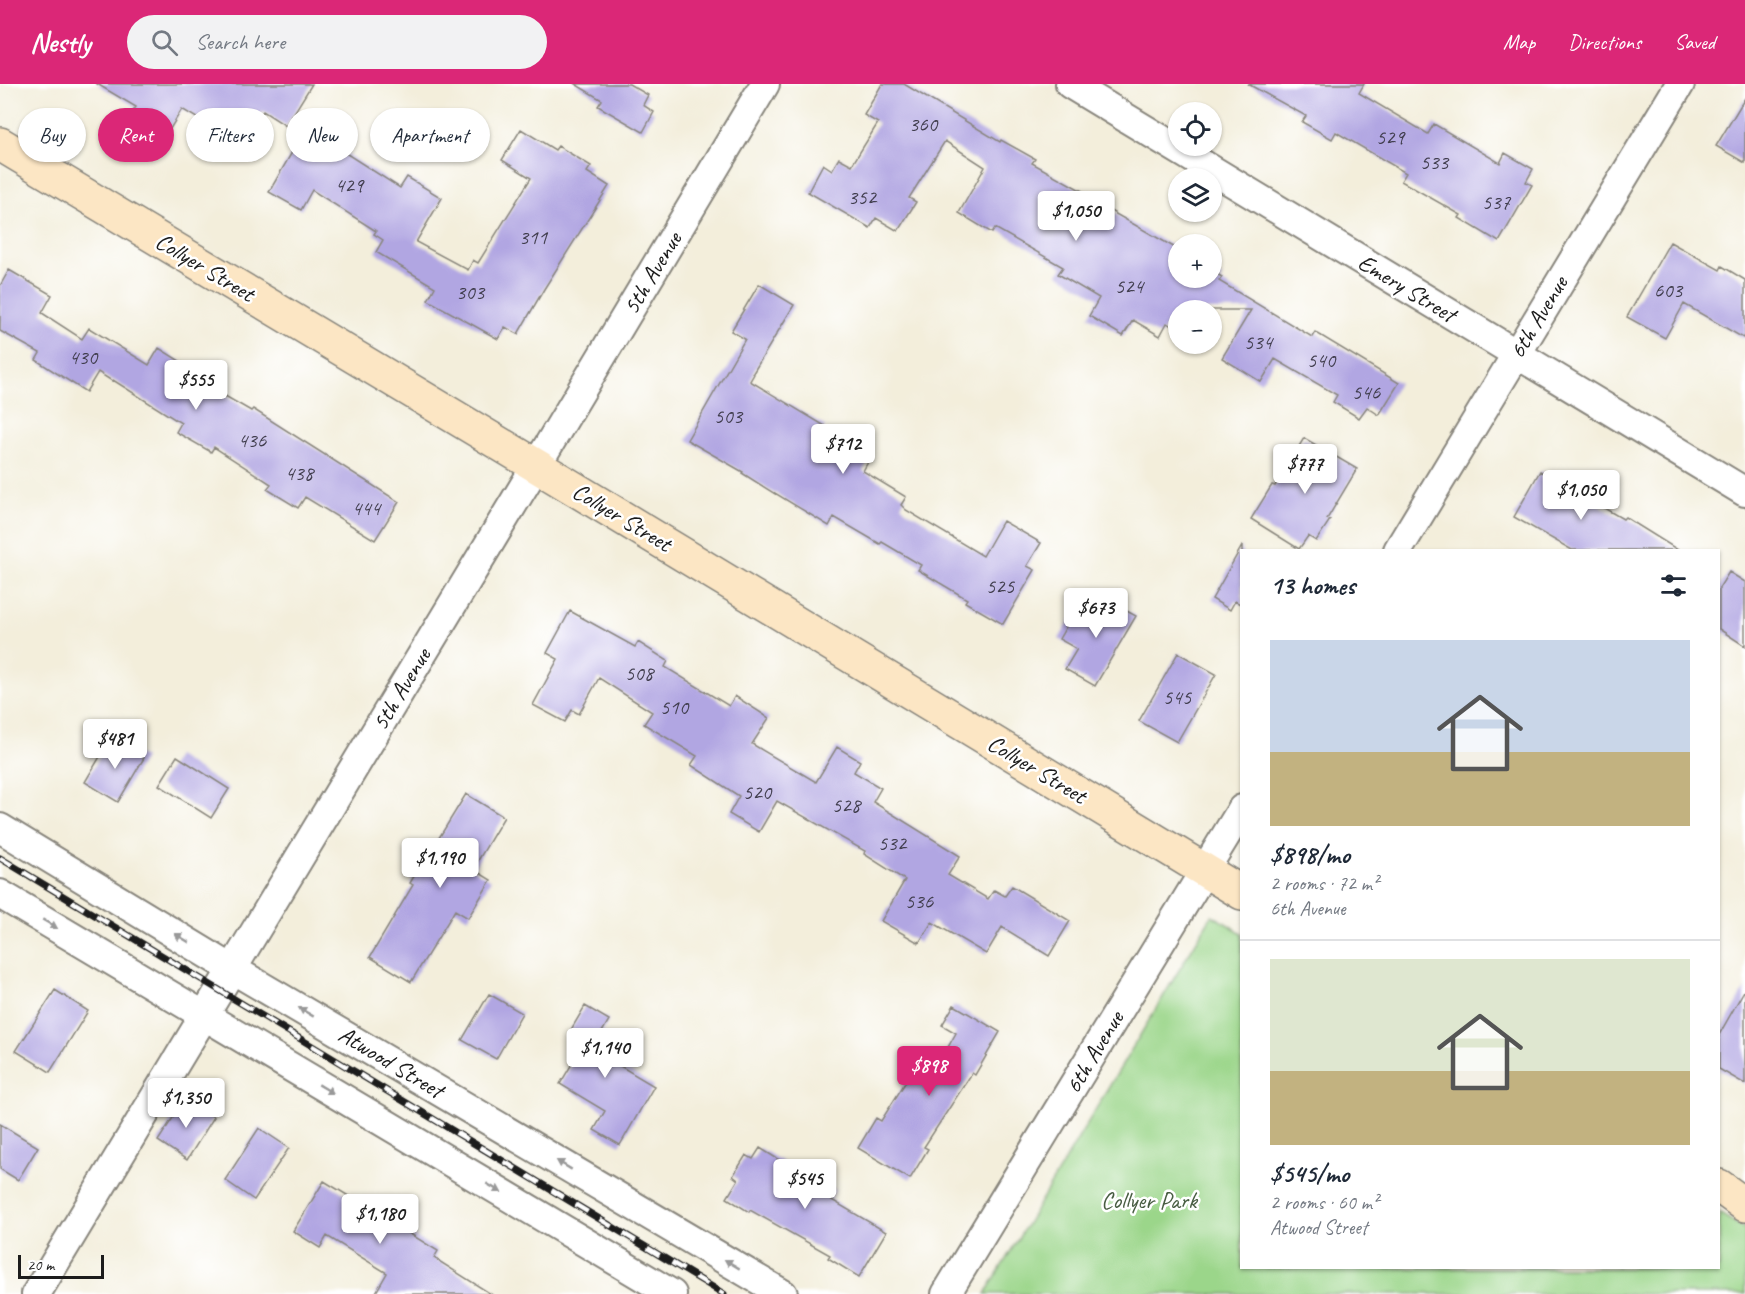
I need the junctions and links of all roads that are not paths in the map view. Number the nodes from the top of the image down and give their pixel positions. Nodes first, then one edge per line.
1 (765, 84) edge
2 (1070, 84) edge
3 (1680, 84) edge
4 (0, 144) edge
5 (1516, 354) junction
6 (537, 466) junction
7 (1745, 492) edge
8 (1399, 549) edge
9 (1240, 812) edge
10 (0, 828) edge
11 (1205, 870) junction
12 (1240, 892) edge
13 (0, 894) edge
14 (232, 969) junction
15 (204, 1016) junction
16 (1720, 1185) edge
17 (1720, 1186) edge
18 (1745, 1196) edge
19 (1745, 1205) edge
20 (36, 1294) edge
21 (672, 1294) edge
22 (783, 1294) edge
23 (946, 1294) edge

1 - 6 street, 5th Avenue
2 - 5 street, Emery Street
3 - 5 street, 6th Avenue
4 - 6 street, Collyer Street
5 - 7 street, Emery Street
5 - 8 street, 6th Avenue
6 - 11 street, Collyer Street
6 - 14 street, 5th Avenue
9 - 11 street, 6th Avenue
14 -> 10 street, Atwood Street
11 - 12 street, Collyer Street
11 - 23 street, 6th Avenue
13 -> 15 street
14 - 15 street, 5th Avenue
22 -> 14 street, Atwood Street
15 - 20 street, 5th Avenue
15 -> 21 street
16 - 18 street
17 - 19 street

